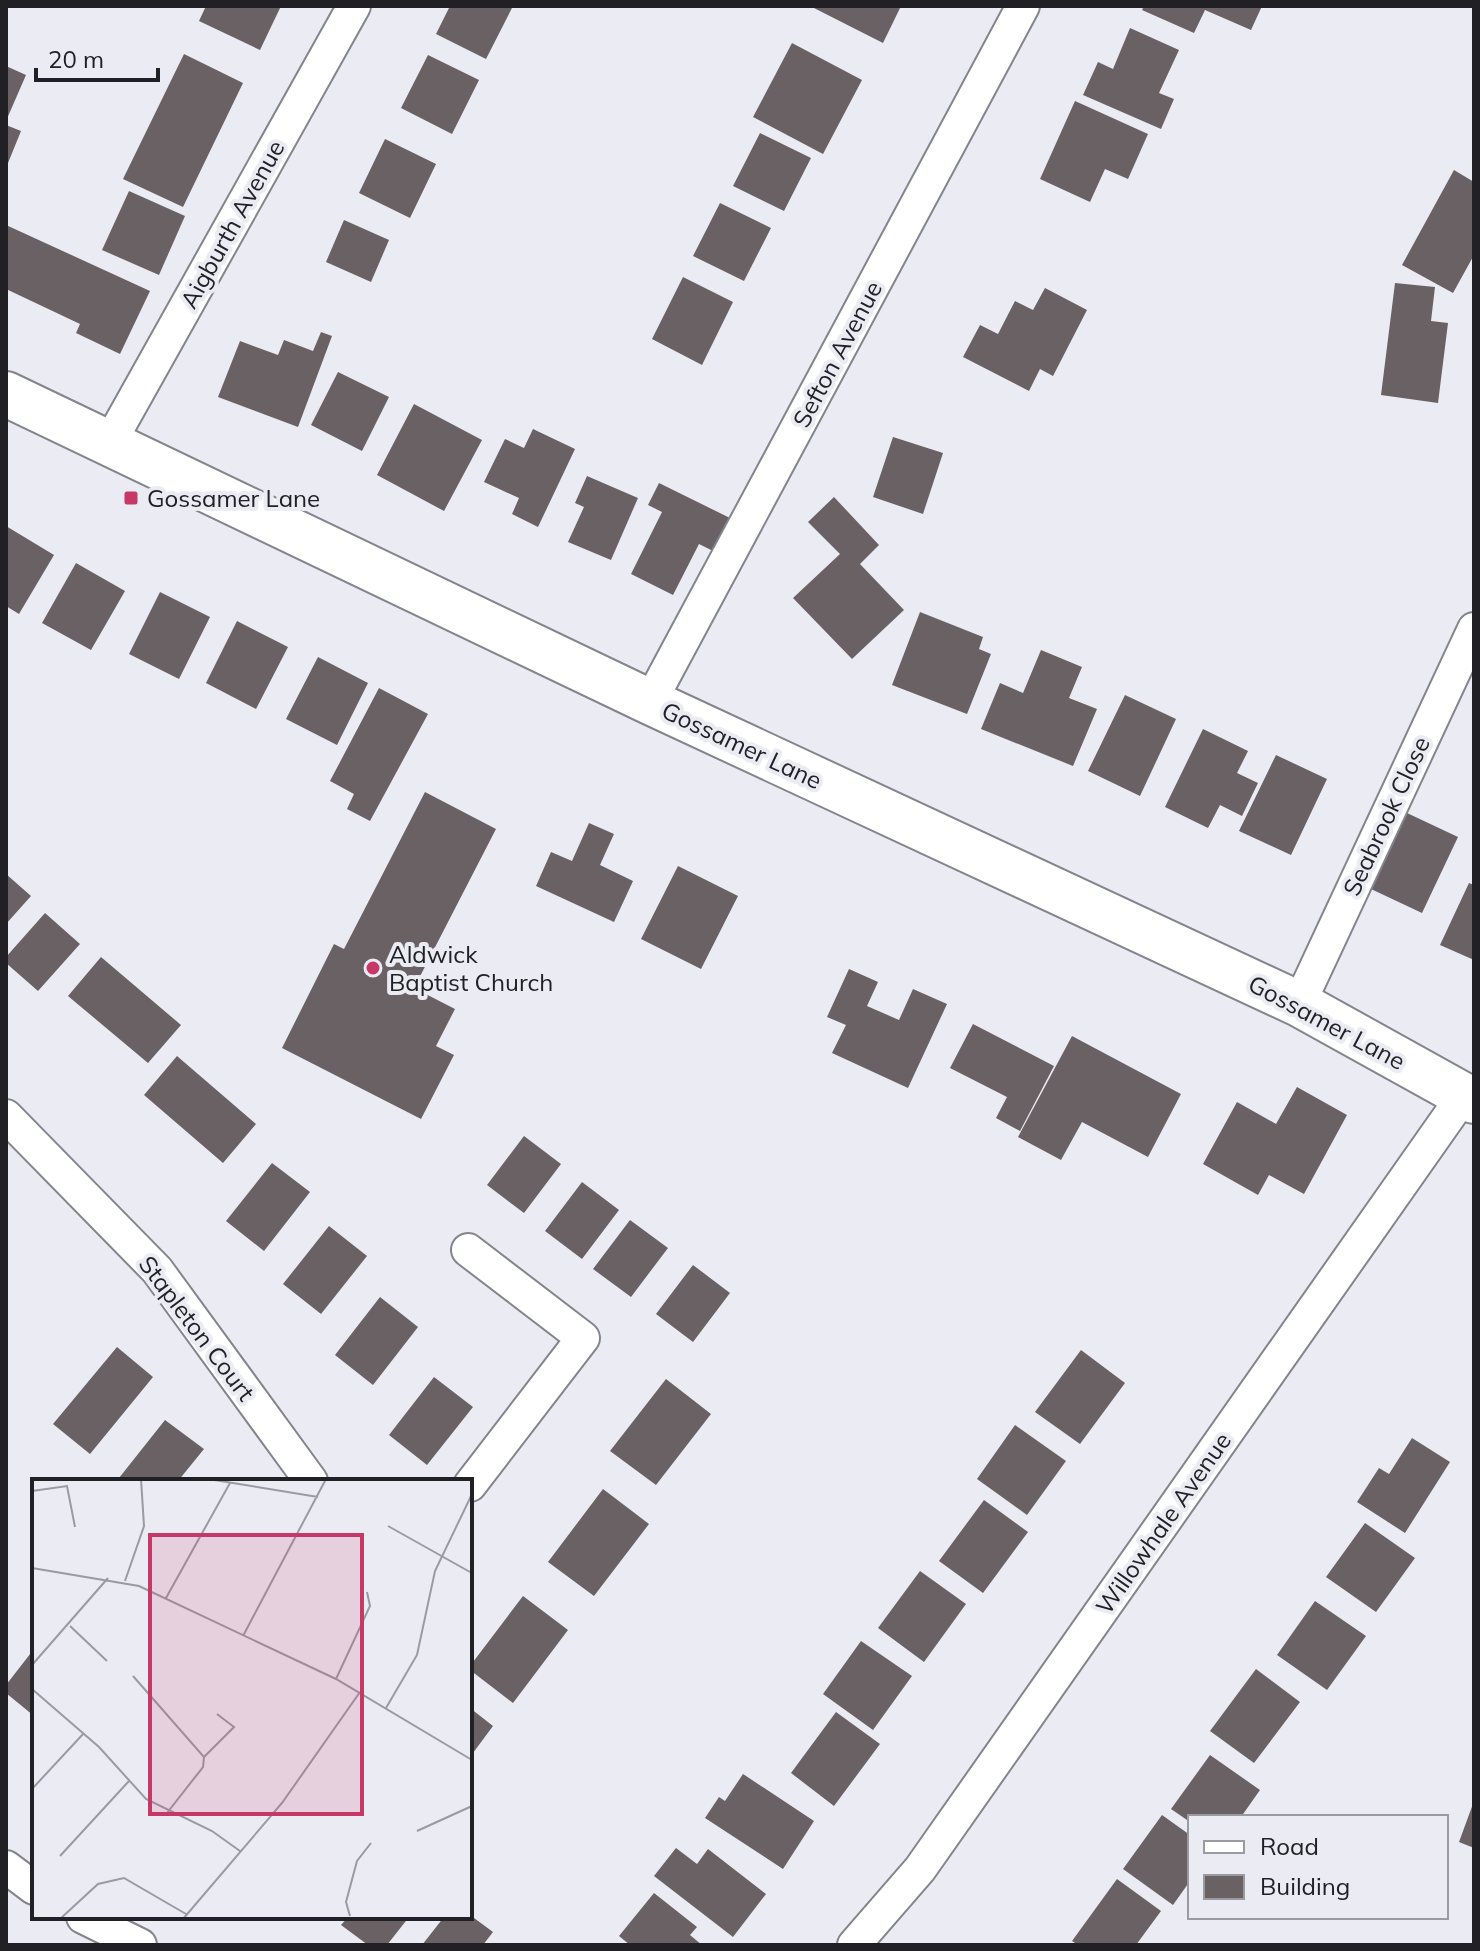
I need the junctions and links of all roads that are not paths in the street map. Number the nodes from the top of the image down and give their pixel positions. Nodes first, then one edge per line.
1 (354, 6) edge
2 (1023, 6) edge
3 (6, 394) edge
4 (110, 442) junction
5 (1474, 629) edge
6 (650, 702) junction
7 (1299, 1004) junction
8 (1469, 1098) edge
9 (6, 1116) edge
10 (468, 1250) dead end
11 (310, 1479) edge
12 (472, 1482) edge
13 (6, 1867) edge
14 (32, 1886) edge
15 (89, 1919) edge
16 (132, 1933) edge
17 (854, 1945) edge

1 - 4 street, Aigburth Avenue
2 - 6 street, Sefton Avenue
3 - 4 street, Gossamer Lane
4 - 6 street, Gossamer Lane
5 - 7 street, Seabrook Close
6 - 7 street, Gossamer Lane
7 - 8 street, Gossamer Lane
8 - 17 street, Willowhale Avenue
9 - 11 street, Stapleton Court
10 - 12 street
13 - 14 street
15 - 16 street

